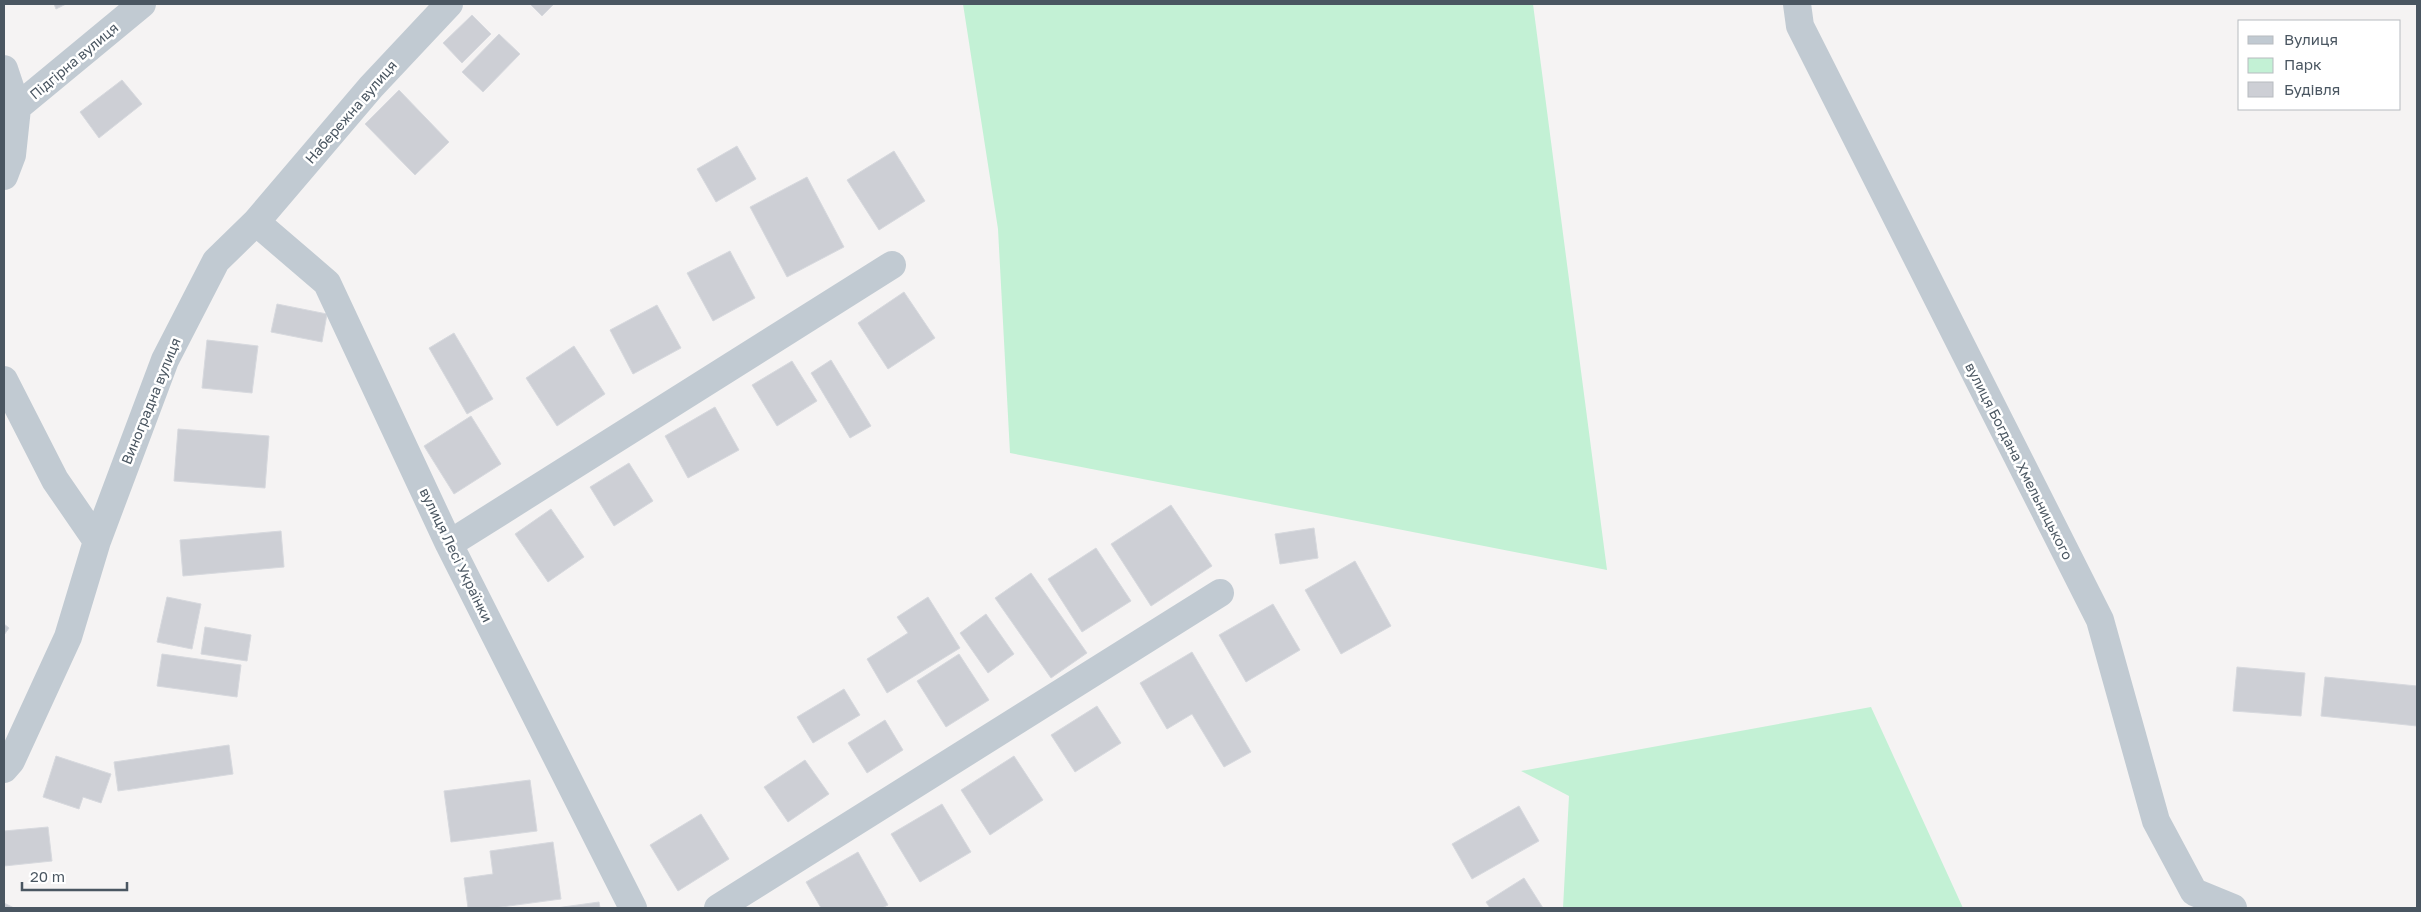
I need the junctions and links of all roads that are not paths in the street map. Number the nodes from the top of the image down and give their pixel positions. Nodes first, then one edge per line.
1 (142, 4) edge
2 (448, 4) edge
3 (1797, 4) edge
4 (4, 69) edge
5 (10, 113) edge
6 (4, 176) edge
7 (256, 222) junction
8 (892, 265) dead end
9 (4, 380) edge
10 (97, 541) junction
11 (449, 544) junction
12 (1220, 593) dead end
13 (4, 769) edge
14 (633, 908) edge
15 (718, 908) edge
16 (2234, 908) edge

1 - 5 street, Підгірна вулиця
2 - 7 street, Набережна вулиця
3 - 16 street, вулиця Богдана Хмельницького
4 - 5 street
5 - 6 street
7 - 10 street, Виноградна вулиця
7 - 11 street, вулиця Лесі Українки
8 - 11 street
9 - 10 street
10 - 13 street, Виноградна вулиця
11 - 14 street, вулиця Лесі Українки
12 - 15 street

